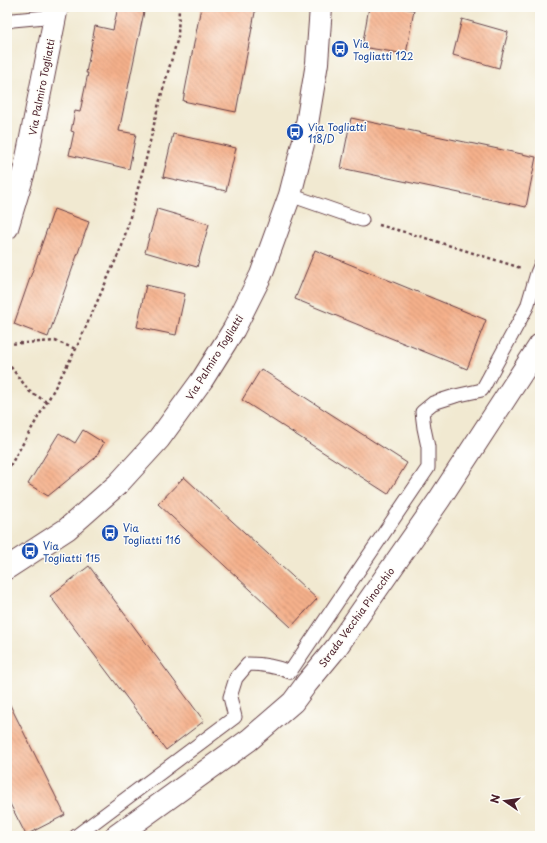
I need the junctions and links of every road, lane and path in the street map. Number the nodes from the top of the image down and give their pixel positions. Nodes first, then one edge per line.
1 (179, 7) edge
2 (321, 7) edge
3 (56, 11) edge
4 (7, 22) edge
5 (290, 195) junction
6 (362, 220) joint
7 (7, 228) edge
8 (538, 270) edge
9 (7, 344) edge
10 (540, 345) edge
11 (76, 349) junction
12 (7, 362) edge
13 (47, 402) junction
14 (7, 471) edge
15 (7, 568) edge
16 (298, 677) junction
17 (76, 836) edge
18 (116, 836) edge

1 - 11 path
2 - 5 street, Via Palmiro Togliatti
3 - 4 lane, Via Palmiro Togliatti
3 - 7 street, Via Palmiro Togliatti
5 - 6 lane
5 - 15 street, Via Palmiro Togliatti
6 - 8 path
8 - 16 lane
9 - 11 path
10 - 16 street, Strada Vecchia Pinocchio
11 - 13 path
12 - 13 path
13 - 14 path
16 - 17 lane
16 - 18 street, Strada Vecchia Pinocchio

